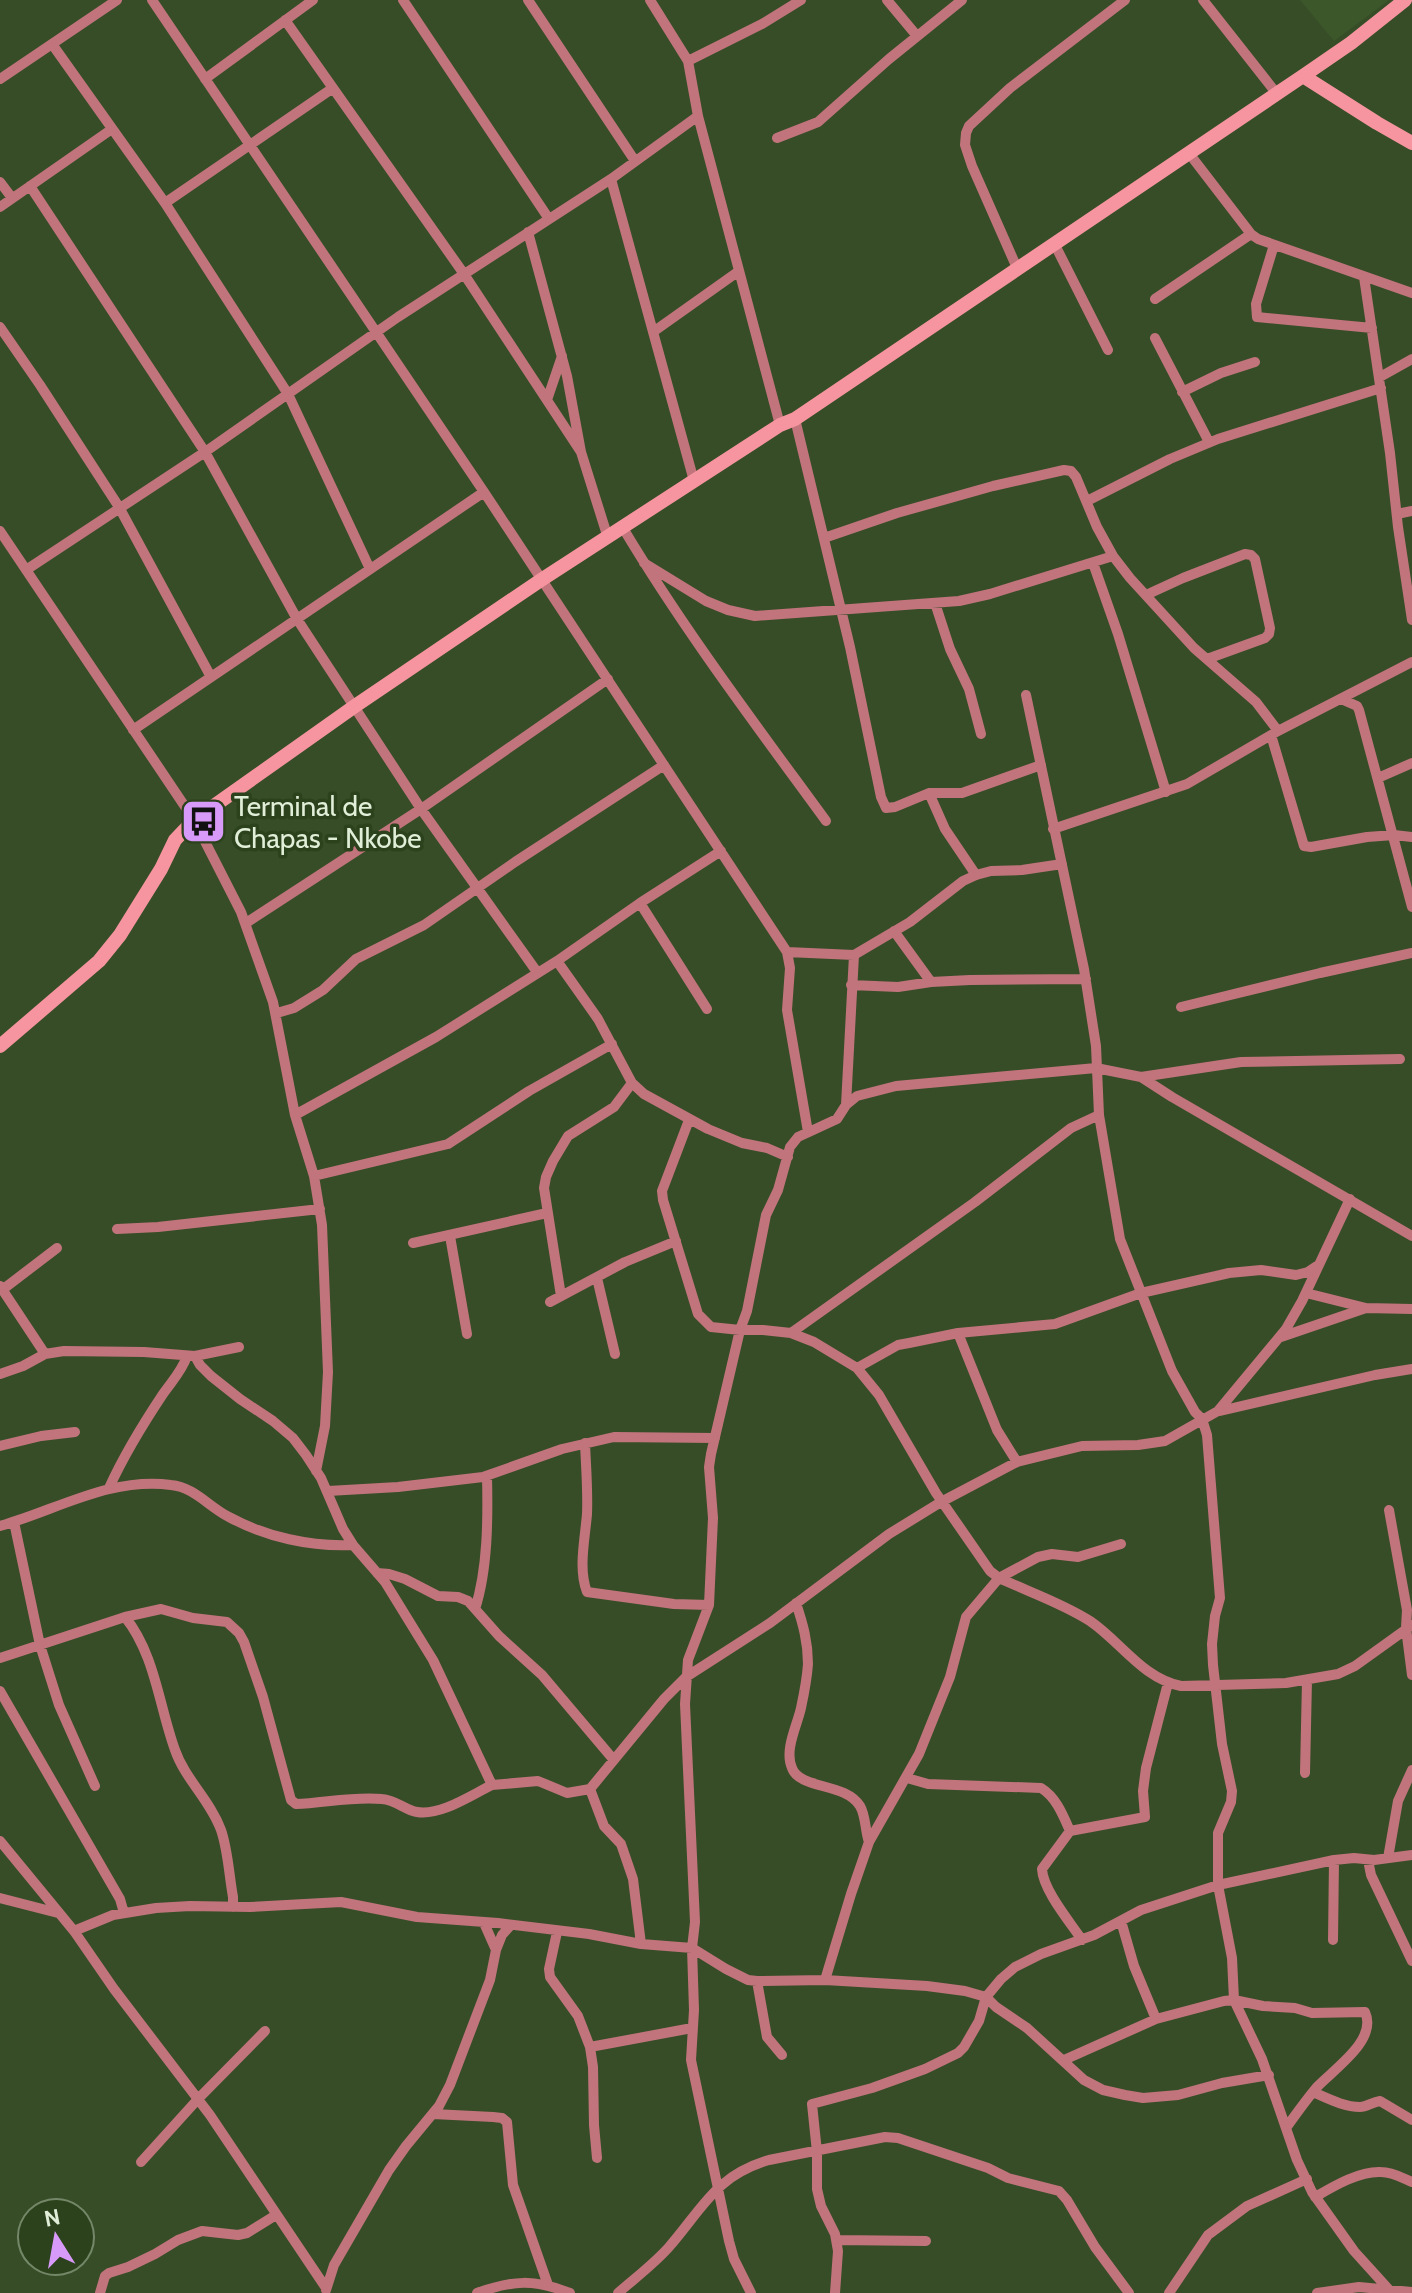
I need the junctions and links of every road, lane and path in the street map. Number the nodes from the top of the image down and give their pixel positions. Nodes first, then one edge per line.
1 (117, 0) edge
2 (152, 0) edge
3 (313, 0) edge
4 (403, 0) edge
5 (528, 0) edge
6 (650, 0) edge
7 (801, 0) edge
8 (887, 0) edge
9 (962, 0) edge
10 (1125, 0) edge
11 (1203, 0) edge
12 (1405, 0) edge
13 (785, 5) edge
14 (285, 20) junction
15 (917, 36) junction
16 (52, 44) junction
17 (688, 61) junction
18 (1303, 76) junction
19 (0, 79) edge
20 (205, 79) junction
21 (333, 88) junction
22 (1277, 94) junction
23 (698, 116) junction
24 (112, 129) junction
25 (777, 138) dead end
26 (1412, 143) edge
27 (250, 144) junction
28 (1188, 152) junction
29 (635, 161) junction
30 (611, 179) junction
31 (0, 182) edge
32 (30, 186) junction
33 (12, 198) junction
34 (165, 203) junction
35 (0, 207) edge
36 (549, 219) junction
37 (528, 232) junction
38 (1251, 234) junction
39 (1054, 243) junction
40 (1274, 245) junction
41 (1017, 268) junction
42 (739, 271) junction
43 (464, 274) junction
44 (1364, 277) junction
45 (1412, 293) edge
46 (1155, 299) dead end
47 (0, 327) edge
48 (1372, 328) junction
49 (653, 332) junction
50 (376, 334) junction
51 (1155, 338) dead end
52 (1108, 350) dead end
53 (562, 356) junction
54 (1412, 359) edge
55 (1255, 362) dead end
56 (1380, 383) junction
57 (1182, 392) junction
58 (288, 394) junction
59 (547, 400) junction
60 (795, 419) junction
61 (780, 425) junction
62 (1209, 442) junction
63 (205, 452) junction
64 (581, 452) junction
65 (694, 481) junction
66 (484, 492) junction
67 (1087, 501) junction
68 (119, 507) junction
69 (1412, 511) edge
70 (1397, 514) junction
71 (623, 528) junction
72 (0, 531) edge
73 (608, 538) junction
74 (824, 538) junction
75 (1113, 556) junction
76 (644, 563) junction
77 (1093, 563) junction
78 (370, 569) junction
79 (26, 570) junction
80 (541, 580) junction
81 (1146, 595) junction
82 (935, 603) junction
83 (1410, 603) edge
84 (841, 610) junction
85 (297, 619) junction
86 (1412, 620) edge
87 (1207, 659) junction
88 (1412, 662) edge
89 (211, 677) junction
90 (608, 679) junction
91 (1026, 695) dead end
92 (1341, 699) junction
93 (355, 706) junction
94 (133, 730) junction
95 (1274, 733) junction
96 (981, 734) dead end
97 (1412, 763) edge
98 (664, 765) junction
99 (1041, 765) junction
100 (1378, 778) junction
101 (1166, 792) junction
102 (929, 793) junction
103 (421, 809) junction
104 (194, 820) junction
105 (826, 821) dead end
106 (1053, 829) junction
107 (1394, 835) junction
108 (1412, 837) edge
109 (721, 851) junction
110 (1062, 864) junction
111 (976, 875) junction
112 (478, 889) junction
113 (640, 903) junction
114 (1412, 907) edge
115 (246, 923) junction
116 (894, 931) junction
117 (787, 952) junction
118 (1412, 953) edge
119 (854, 955) junction
120 (557, 961) junction
121 (537, 972) junction
122 (1086, 979) junction
123 (931, 982) junction
124 (851, 985) junction
125 (1181, 1007) dead end
126 (707, 1009) dead end
127 (277, 1013) junction
128 (612, 1044) junction
129 (0, 1046) edge
130 (1400, 1059) dead end
131 (1096, 1068) junction
132 (1141, 1077) junction
133 (632, 1083) junction
134 (846, 1105) junction
135 (295, 1115) junction
136 (1099, 1115) junction
137 (689, 1120) junction
138 (808, 1132) junction
139 (788, 1157) junction
140 (314, 1176) junction
141 (1350, 1199) junction
142 (320, 1209) junction
143 (547, 1213) junction
144 (117, 1229) dead end
145 (450, 1236) junction
146 (1412, 1236) edge
147 (676, 1241) junction
148 (413, 1243) dead end
149 (57, 1248) dead end
150 (1319, 1264) junction
151 (1296, 1275) junction
152 (597, 1278) junction
153 (1, 1288) edge
154 (1306, 1291) junction
155 (1141, 1293) junction
156 (561, 1296) junction
157 (550, 1302) dead end
158 (1366, 1308) junction
159 (1412, 1309) edge
160 (747, 1311) junction
161 (740, 1330) junction
162 (763, 1330) junction
163 (791, 1333) junction
164 (958, 1333) junction
165 (467, 1334) dead end
166 (1279, 1337) junction
167 (239, 1347) dead end
168 (45, 1354) junction
169 (615, 1354) dead end
170 (191, 1356) junction
171 (857, 1368) junction
172 (1412, 1369) edge
173 (0, 1374) edge
174 (1218, 1411) junction
175 (1202, 1419) junction
176 (75, 1432) dead end
177 (715, 1438) junction
178 (585, 1443) junction
179 (0, 1446) edge
180 (1017, 1462) junction
181 (316, 1471) junction
182 (487, 1476) junction
183 (109, 1488) junction
184 (328, 1491) junction
185 (941, 1502) junction
186 (1389, 1510) dead end
187 (14, 1522) junction
188 (0, 1526) edge
189 (1121, 1544) dead end
190 (353, 1545) junction
191 (377, 1573) junction
192 (999, 1578) junction
193 (796, 1603) junction
194 (709, 1605) junction
195 (475, 1609) junction
196 (125, 1617) junction
197 (1409, 1626) edge
198 (40, 1645) junction
199 (0, 1658) edge
200 (1412, 1675) edge
201 (686, 1677) junction
202 (1307, 1680) junction
203 (1168, 1683) junction
204 (1215, 1684) junction
205 (0, 1691) edge
206 (613, 1759) junction
207 (1412, 1770) edge
208 (1305, 1773) dead end
209 (907, 1778) junction
210 (492, 1785) junction
211 (95, 1786) dead end
212 (590, 1789) junction
213 (1070, 1831) junction
214 (0, 1841) edge
215 (869, 1842) junction
216 (1412, 1855) edge
217 (1388, 1858) junction
218 (1334, 1860) junction
219 (1368, 1860) junction
220 (1218, 1885) junction
221 (0, 1898) edge
222 (233, 1907) junction
223 (58, 1913) junction
224 (124, 1913) junction
225 (1121, 1921) junction
226 (484, 1923) junction
227 (511, 1925) junction
228 (74, 1931) junction
229 (557, 1932) junction
230 (1082, 1940) junction
231 (1333, 1940) dead end
232 (641, 1944) junction
233 (692, 1948) junction
234 (496, 1950) junction
235 (1412, 1961) edge
236 (825, 1980) junction
237 (757, 1981) junction
238 (986, 1997) junction
239 (1234, 2000) junction
240 (1156, 2019) junction
241 (692, 2028) junction
242 (265, 2031) dead end
243 (590, 2047) junction
244 (782, 2055) dead end
245 (1064, 2060) junction
246 (1269, 2075) junction
247 (1313, 2092) junction
248 (198, 2099) junction
249 (433, 2114) junction
250 (1412, 2120) edge
251 (1286, 2128) junction
252 (817, 2152) junction
253 (597, 2158) dead end
254 (141, 2162) dead end
255 (1307, 2179) junction
256 (1412, 2182) edge
257 (719, 2185) junction
258 (1315, 2197) junction
259 (276, 2215) junction
260 (837, 2240) junction
261 (926, 2241) dead end
262 (548, 2285) junction
263 (326, 2291) edge
264 (1391, 2291) edge
265 (1412, 2292) edge
266 (100, 2293) edge
267 (477, 2293) edge
268 (570, 2293) edge
269 (618, 2293) edge
270 (751, 2293) edge
271 (835, 2293) edge
272 (1129, 2293) edge
273 (1169, 2293) edge
274 (1317, 2293) edge

1 - 16 street
2 - 20 street
3 - 14 street
4 - 36 street
5 - 29 street
6 - 17 street
7 - 13 street
8 - 15 street
9 - 15 street
10 - 41 street
11 - 22 street
12 - 18 street
13 - 17 street
14 - 20 street
14 - 21 street
15 - 25 street
16 - 19 street
16 - 24 street
17 - 23 street
18 - 22 street
18 - 26 street
20 - 27 street
21 - 27 street
21 - 43 street
22 - 28 street
23 - 29 street
23 - 42 street
24 - 32 street
24 - 34 street
27 - 34 street
27 - 50 street
28 - 38 street
28 - 39 street
29 - 30 street
30 - 36 street
30 - 49 street
31 - 33 street
32 - 33 street
32 - 63 street
33 - 35 street
34 - 58 street
36 - 37 street
37 - 43 street
37 - 53 street
38 - 40 street
38 - 46 street
39 - 41 street
39 - 52 street
40 - 44 street
40 - 48 street
41 - 60 street
42 - 49 street
42 - 61 street
43 - 50 street
43 - 59 street
44 - 45 street
44 - 48 street
47 - 68 street
48 - 56 street
49 - 65 street
50 - 58 street
50 - 66 street
51 - 57 street
53 - 59 street
53 - 64 street
54 - 56 street
55 - 57 street
56 - 62 street
56 - 70 street
57 - 62 street
58 - 63 street
58 - 78 street
59 - 64 street
60 - 61 street
60 - 74 street
61 - 65 street
62 - 67 street
63 - 68 street
63 - 85 street
64 - 73 street
65 - 71 street
66 - 78 street
66 - 80 street
67 - 74 street
67 - 75 street
68 - 79 street
68 - 89 street
69 - 70 street
70 - 83 street
71 - 73 street
71 - 76 street
72 - 79 street
73 - 80 street
74 - 84 street
75 - 77 street
75 - 81 street
76 - 84 street
76 - 105 street
77 - 82 street
77 - 101 street
78 - 85 street
79 - 94 street
80 - 90 street
80 - 93 street
81 - 87 street
81 - 87 street
82 - 84 street
82 - 96 street
83 - 86 street
84 - 102 street
85 - 89 street
85 - 93 street
87 - 95 street
88 - 92 street
89 - 94 street
90 - 98 street
90 - 103 street
91 - 99 street
92 - 95 street
92 - 100 street
93 - 103 street
93 - 104 street
94 - 104 street
95 - 101 street
95 - 107 street
97 - 100 street
98 - 109 street
98 - 112 street
99 - 102 street
99 - 106 street
100 - 107 street
101 - 106 street
102 - 111 street
103 - 112 street
103 - 115 street
104 - 115 street
104 - 129 street
106 - 110 street
107 - 108 street
107 - 114 street
109 - 113 street
109 - 117 street
110 - 111 street
110 - 122 street
111 - 116 street
112 - 121 street
112 - 127 street
113 - 120 street
113 - 126 street
115 - 127 street
116 - 119 street
116 - 123 street
117 - 119 street
117 - 138 street
118 - 125 street
119 - 124 street
120 - 121 street
120 - 128 street
121 - 135 street
122 - 123 street
122 - 131 street
123 - 124 street
124 - 134 street
127 - 135 street
128 - 133 street
128 - 140 street
130 - 132 street
131 - 132 street
131 - 134 street
131 - 136 street
132 - 141 street
133 - 137 street
133 - 143 street
134 - 138 street
135 - 140 street
136 - 155 street
136 - 163 street
137 - 139 street
137 - 147 street
138 - 139 street
139 - 160 street
140 - 142 street
141 - 146 street
141 - 150 street
142 - 144 street
142 - 181 street
143 - 145 street
143 - 156 street
145 - 148 street
145 - 165 street
147 - 152 street
147 - 161 street
149 - 153 street
150 - 151 street
150 - 154 street
151 - 154 street
151 - 155 street
152 - 156 street
152 - 169 street
153 - 168 street
154 - 158 street
154 - 166 street
155 - 164 street
155 - 175 street
156 - 157 street
158 - 159 street
158 - 166 street
160 - 161 street
160 - 162 street
161 - 162 street
161 - 177 street
162 - 163 street
163 - 171 street
164 - 171 street
164 - 180 street
166 - 174 street
167 - 170 street
168 - 170 street
168 - 173 street
170 - 181 street
170 - 183 street
171 - 185 street
172 - 174 street
174 - 175 street
175 - 180 street
175 - 204 street
176 - 179 street
177 - 178 street
177 - 194 street
178 - 182 street
178 - 194 street
180 - 185 street
181 - 184 street
182 - 184 street
182 - 195 street
183 - 187 street
183 - 190 street
184 - 190 street
185 - 192 street
185 - 193 street
186 - 197 street
187 - 188 street
187 - 198 street
189 - 192 street
190 - 191 street
191 - 195 street
191 - 210 street
192 - 203 street
192 - 209 street
193 - 201 street
193 - 215 street
194 - 201 street
195 - 206 street
196 - 198 street
196 - 210 street
196 - 222 street
197 - 200 street
197 - 202 street
198 - 199 street
198 - 211 street
201 - 206 street
201 - 233 street
202 - 204 street
202 - 208 street
203 - 204 street
203 - 213 street
204 - 220 street
205 - 224 street
206 - 212 street
207 - 217 street
209 - 213 street
209 - 215 street
210 - 212 street
212 - 232 street
213 - 230 street
214 - 223 street
215 - 236 street
216 - 217 street
217 - 219 street
218 - 219 street
218 - 220 street
218 - 231 street
219 - 235 street
220 - 225 street
220 - 239 street
221 - 223 street
222 - 224 street
222 - 226 street
223 - 228 street
224 - 228 street
225 - 230 street
225 - 240 street
226 - 227 street
226 - 234 street
227 - 229 street
227 - 234 street
228 - 248 street
229 - 232 street
229 - 243 street
230 - 238 street
232 - 233 street
233 - 237 street
233 - 241 street
234 - 249 street
236 - 237 street
236 - 238 street
237 - 244 street
238 - 245 street
238 - 252 street
239 - 240 street
239 - 246 street
239 - 247 street
240 - 245 street
241 - 243 street
241 - 257 street
242 - 248 street
243 - 253 street
245 - 246 street
246 - 251 street
247 - 250 street
247 - 251 street
248 - 254 street
248 - 259 street
249 - 262 street
249 - 263 street
251 - 255 street
252 - 257 street
252 - 260 street
252 - 272 street
255 - 258 street
255 - 273 street
256 - 258 street
257 - 269 street
257 - 270 street
258 - 264 street
259 - 263 street
259 - 266 street
260 - 261 street
260 - 271 street
262 - 267 street
262 - 268 street
264 - 265 street
264 - 274 street

